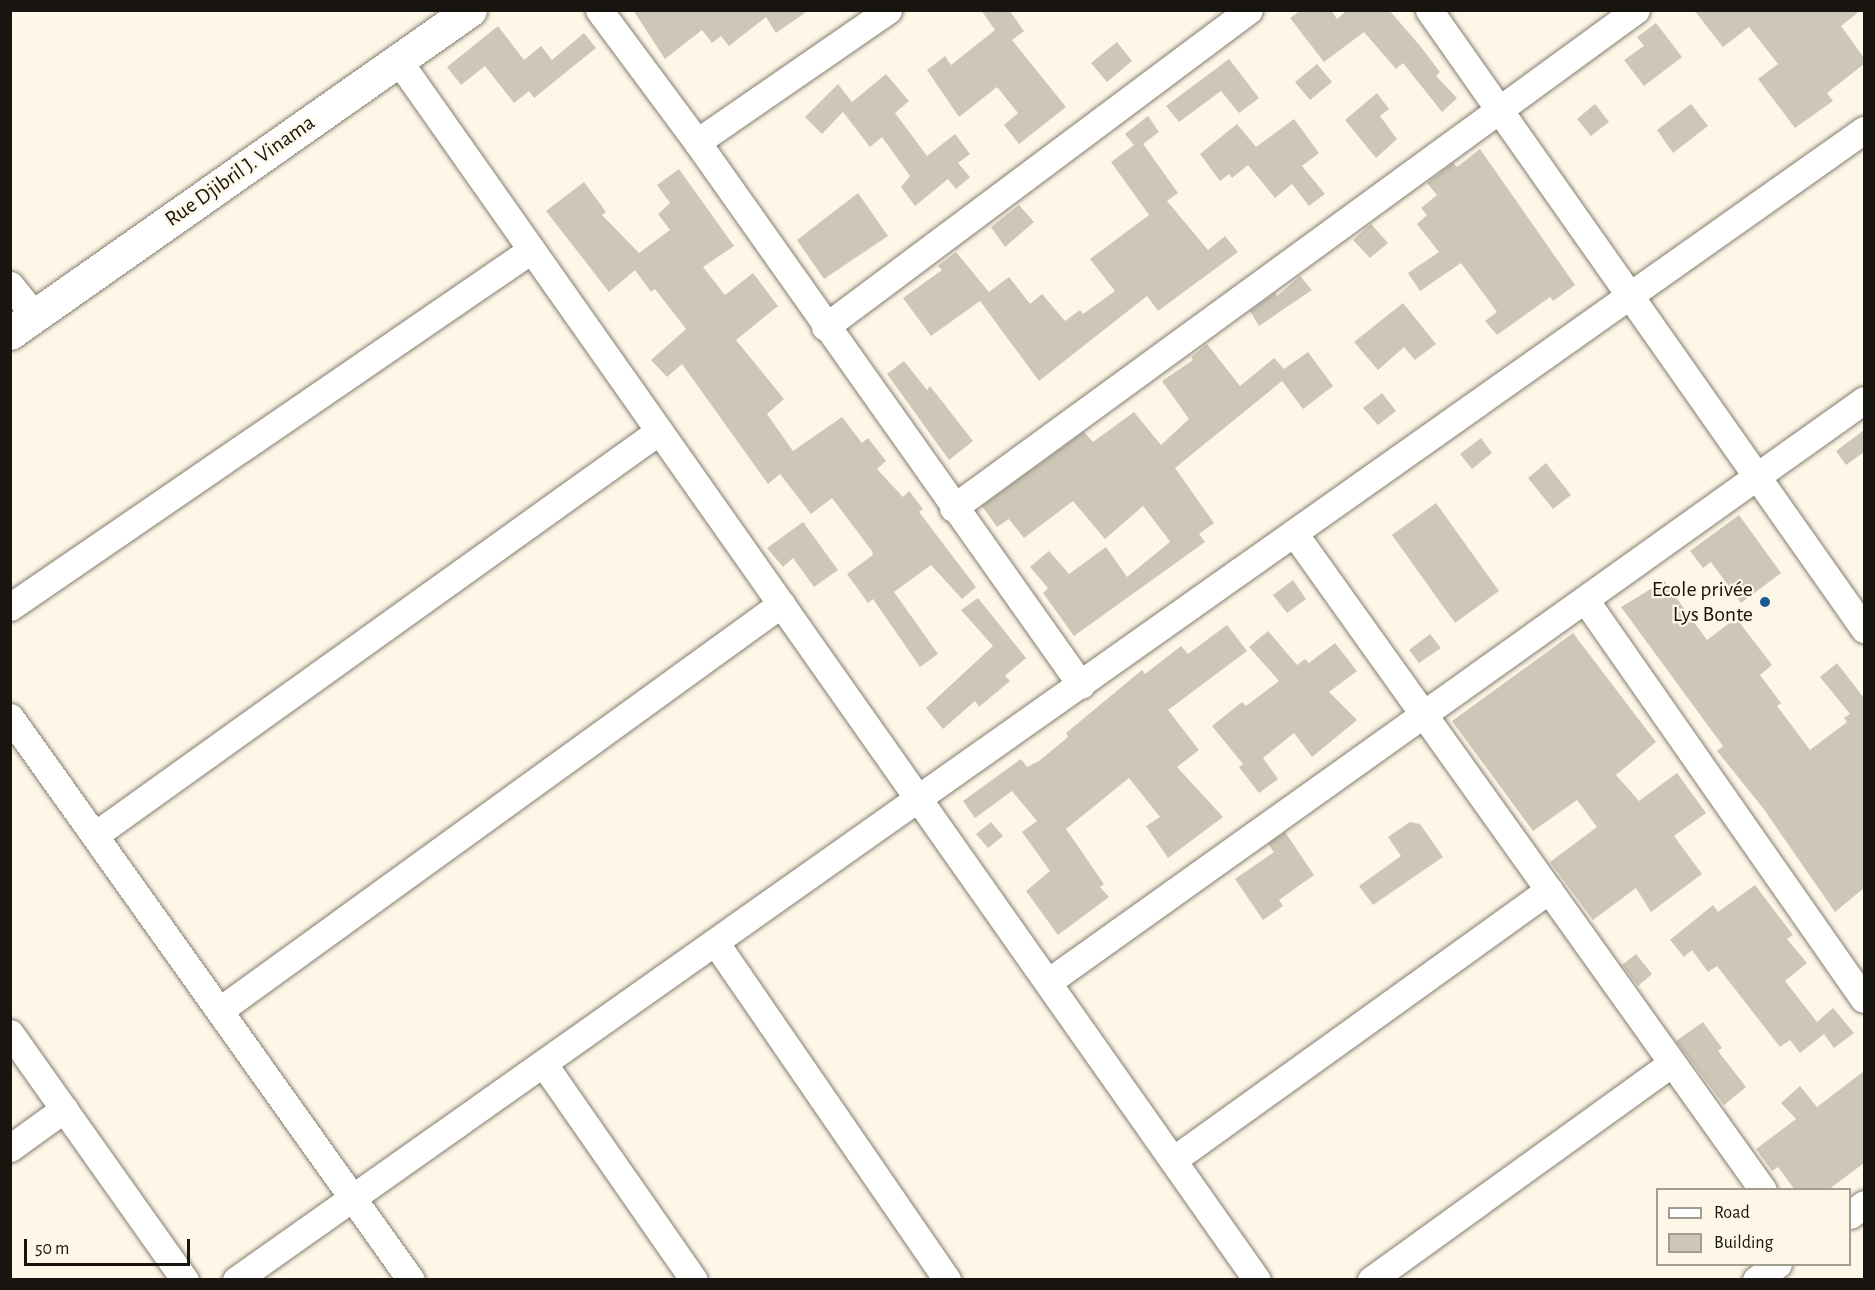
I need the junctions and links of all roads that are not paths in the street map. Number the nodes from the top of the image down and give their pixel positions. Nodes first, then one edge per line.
1 (470, 10) edge
2 (599, 10) edge
3 (888, 10) edge
4 (1249, 10) edge
5 (1429, 10) edge
6 (1636, 10) edge
7 (398, 60) junction
8 (1498, 109) junction
9 (1864, 130) edge
10 (697, 142) junction
11 (531, 250) junction
12 (10, 285) edge
13 (1630, 296) junction
14 (23, 325) edge
15 (825, 327) junction
16 (1864, 400) edge
17 (659, 431) junction
18 (1756, 477) junction
19 (953, 508) junction
20 (1294, 533) junction
21 (1586, 601) junction
22 (781, 604) junction
23 (10, 607) edge
24 (1864, 629) edge
25 (1081, 685) junction
26 (1424, 714) junction
27 (10, 717) edge
28 (918, 798) junction
29 (95, 835) junction
30 (1549, 890) junction
31 (715, 942) junction
32 (1047, 982) junction
33 (1864, 999) edge
34 (220, 1010) junction
35 (10, 1033) edge
36 (543, 1063) junction
37 (1672, 1063) junction
38 (64, 1109) junction
39 (10, 1148) edge
40 (1173, 1160) junction
41 (1761, 1188) edge
42 (353, 1197) junction
43 (1864, 1204) edge
44 (1851, 1214) edge
45 (1775, 1266) edge
46 (185, 1280) edge
47 (236, 1280) edge
48 (411, 1280) edge
49 (694, 1280) edge
50 (947, 1280) edge
51 (1257, 1280) edge
52 (1371, 1280) edge
53 (1756, 1280) edge

1 - 7 street, Rue Djibril J. Vinama
2 - 10 street
3 - 10 street
4 - 15 street
5 - 8 street
6 - 8 street
7 - 11 street
7 - 14 street, Rue Djibril J. Vinama
8 - 13 street
8 - 19 street
9 - 13 street
10 - 15 street
11 - 17 street
11 - 23 street
12 - 14 street
13 - 18 street
13 - 20 street
15 - 19 street
16 - 18 street
17 - 22 street
17 - 29 street
18 - 21 street
18 - 24 street
19 - 25 street
20 - 25 street
20 - 26 street
21 - 26 street
21 - 33 street
22 - 28 street
22 - 34 street
25 - 28 street
26 - 30 street
26 - 32 street
27 - 29 street
28 - 31 street
28 - 32 street
29 - 34 street
30 - 37 street
30 - 40 street
31 - 36 street
31 - 50 street
32 - 40 street
34 - 42 street
35 - 38 street
36 - 42 street
36 - 49 street
37 - 41 street
37 - 52 street
38 - 39 street
38 - 46 street
40 - 51 street
42 - 47 street
42 - 48 street
43 - 44 street
45 - 53 street

